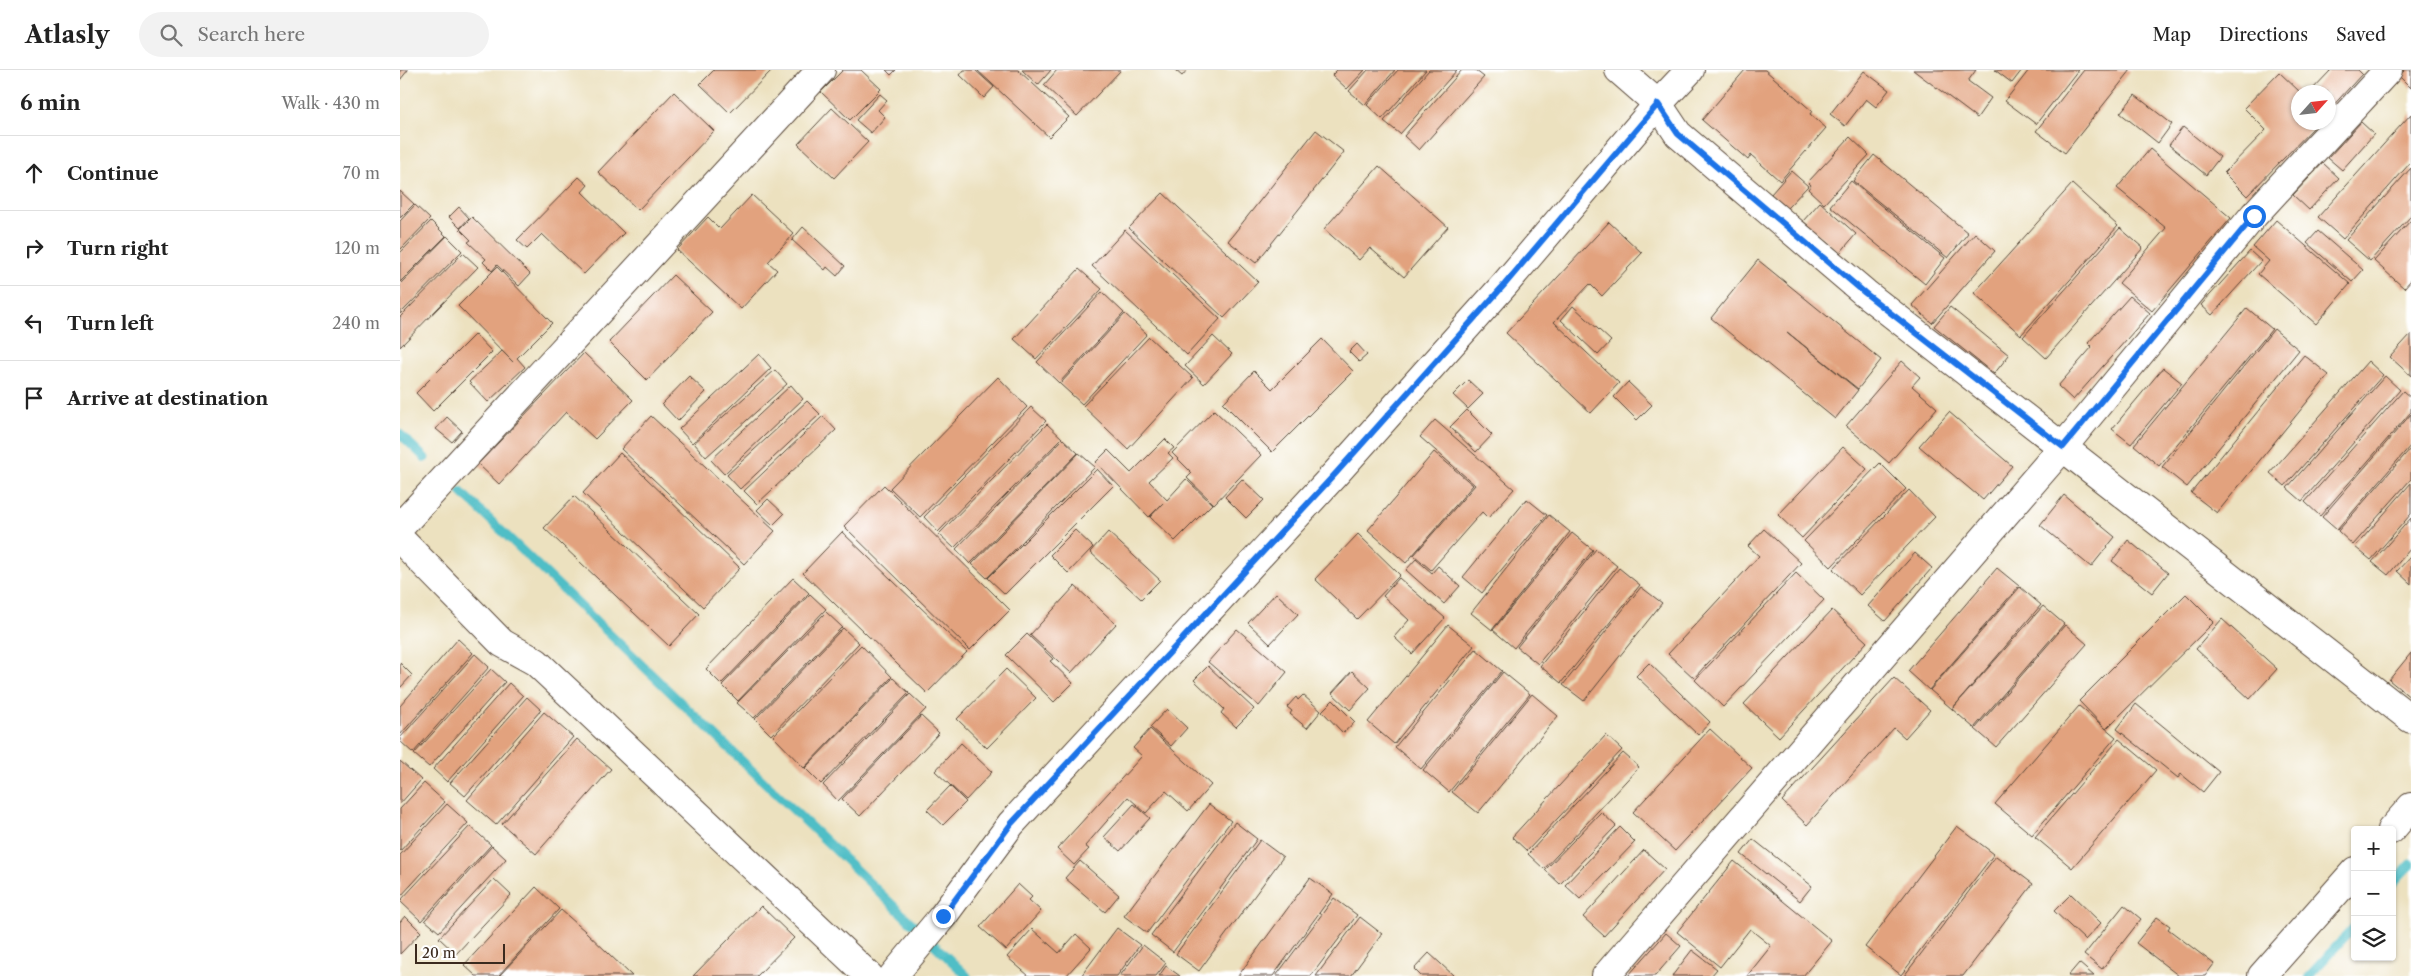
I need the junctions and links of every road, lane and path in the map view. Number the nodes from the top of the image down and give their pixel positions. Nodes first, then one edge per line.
1 (820, 70) edge
2 (1619, 70) edge
3 (1690, 70) edge
4 (2388, 70) edge
5 (1658, 104) junction
6 (2063, 447) junction
7 (400, 527) edge
8 (400, 539) edge
9 (2411, 719) edge
10 (2411, 807) edge
11 (2394, 826) edge
12 (2351, 876) edge
13 (869, 976) edge
14 (893, 976) edge
15 (1606, 976) edge
16 (2262, 976) edge

1 - 7 street
2 - 5 street
3 - 5 street
4 - 6 street
5 - 6 street
5 - 14 street
6 - 9 street
6 - 15 street
8 - 13 street
10 - 11 street
12 - 16 street

